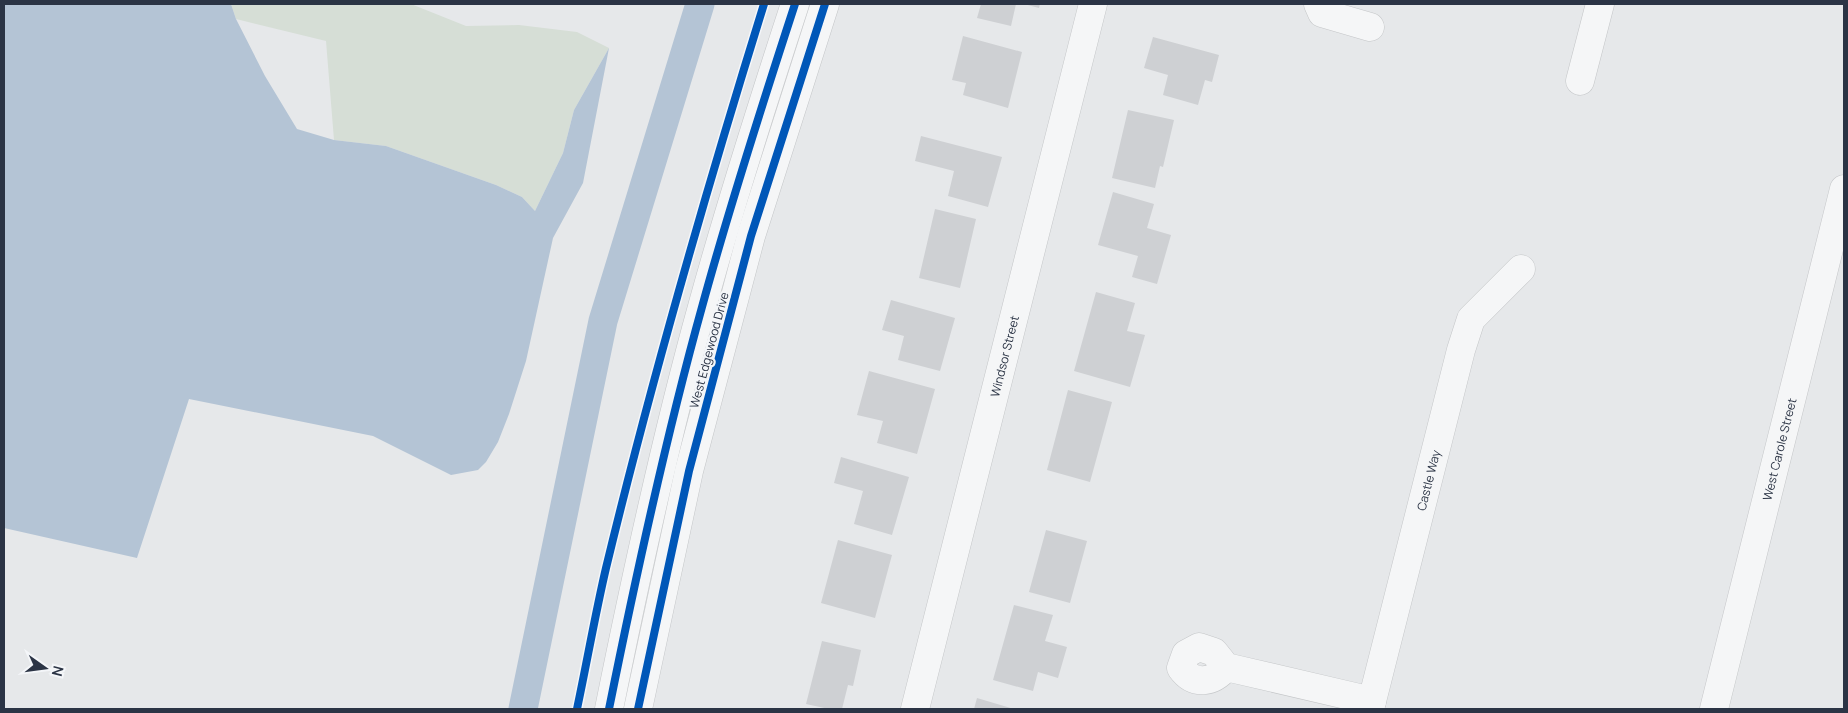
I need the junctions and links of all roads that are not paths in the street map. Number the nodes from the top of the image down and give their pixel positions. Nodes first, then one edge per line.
1 (795, 4) edge
2 (825, 4) edge
3 (1094, 4) edge
4 (1318, 4) edge
5 (1600, 4) edge
6 (1370, 27) dead end
7 (1580, 81) dead end
8 (1844, 189) edge
9 (1521, 269) dead end
10 (1226, 667) dead end
11 (1371, 705) edge
12 (609, 709) edge
13 (638, 709) edge
14 (916, 709) edge
15 (1714, 709) edge

1 - 12 street, West Edgewood Drive
2 - 13 street, West Edgewood Drive
3 - 14 street, Windsor Street
4 - 6 street
5 - 7 street
8 - 15 street, West Carole Street
9 - 11 street, Castle Way
10 - 11 street

